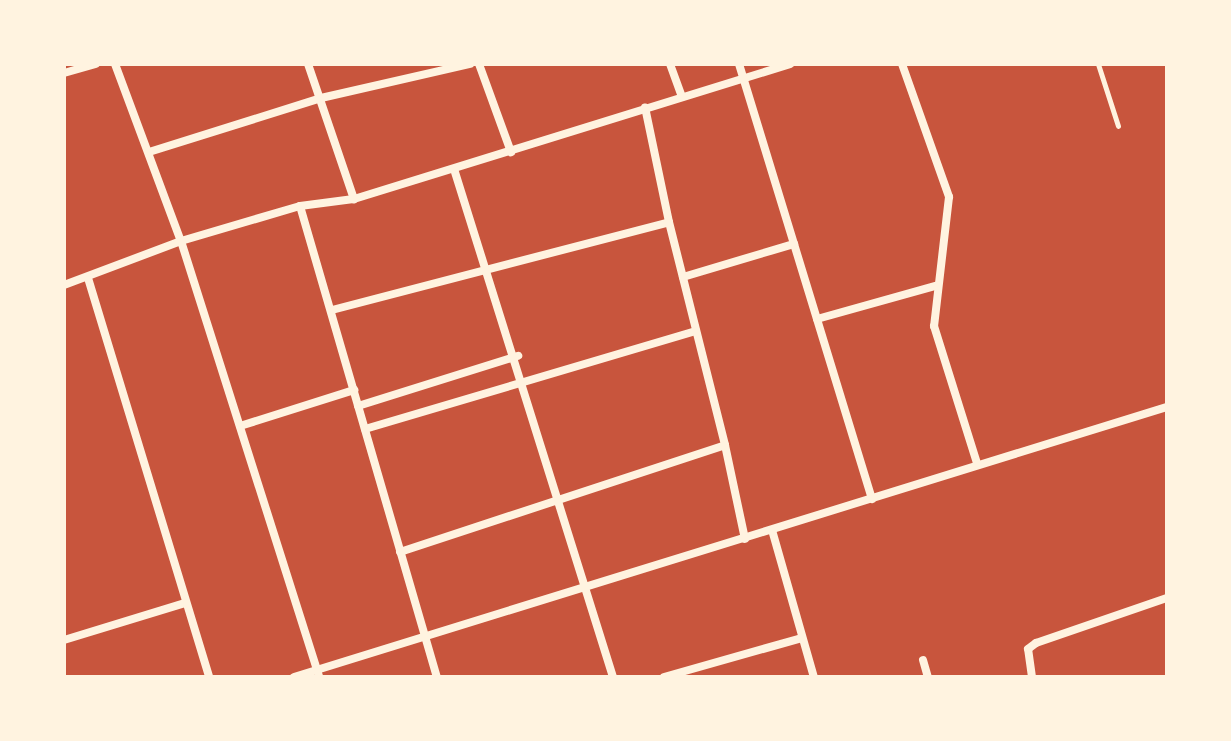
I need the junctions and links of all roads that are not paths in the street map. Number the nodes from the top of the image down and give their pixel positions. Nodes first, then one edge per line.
1 (96, 64) edge
2 (115, 64) edge
3 (308, 64) edge
4 (470, 64) edge
5 (479, 64) edge
6 (670, 64) edge
7 (739, 64) edge
8 (791, 64) edge
9 (902, 64) edge
10 (1098, 64) edge
11 (64, 73) edge
12 (744, 81) junction
13 (682, 97) junction
14 (321, 98) junction
15 (645, 107) junction
16 (1118, 126) dead end
17 (149, 152) junction
18 (511, 152) junction
19 (454, 169) junction
20 (354, 199) junction
21 (300, 206) junction
22 (669, 222) junction
23 (181, 241) junction
24 (794, 244) junction
25 (488, 266) junction
26 (683, 277) junction
27 (88, 278) junction
28 (64, 285) edge
29 (935, 286) junction
30 (332, 310) junction
31 (817, 319) junction
32 (696, 331) junction
33 (518, 356) junction
34 (526, 383) junction
35 (354, 390) junction
36 (358, 406) junction
37 (1167, 407) edge
38 (240, 426) junction
39 (365, 429) junction
40 (725, 445) junction
41 (977, 463) junction
42 (559, 494) junction
43 (872, 499) junction
44 (772, 530) junction
45 (745, 539) junction
46 (400, 552) junction
47 (589, 588) junction
48 (1167, 598) edge
49 (185, 603) junction
50 (802, 638) junction
51 (426, 639) junction
52 (64, 640) edge
53 (923, 660) dead end
54 (318, 674) edge
55 (209, 677) edge
56 (294, 677) edge
57 (437, 677) edge
58 (613, 677) edge
59 (664, 677) edge
60 (814, 677) edge
61 (928, 677) edge
62 (1032, 677) edge

1 - 11 street
2 - 17 street
3 - 14 street
4 - 14 street
5 - 18 street
6 - 13 street
7 - 12 street
8 - 12 street
9 - 29 street
10 - 16 lane
12 - 13 street
12 - 24 street
13 - 15 street
14 - 17 street
14 - 20 street
15 - 18 street
15 - 22 street
17 - 23 street
18 - 19 street
19 - 20 street
19 - 25 street
20 - 21 street
21 - 23 street
21 - 30 street
22 - 25 street
22 - 26 street
23 - 27 street
23 - 38 street
24 - 26 street
24 - 31 street
25 - 30 street
25 - 33 street
26 - 32 street
27 - 28 street
27 - 49 street
29 - 31 street
29 - 41 street
30 - 35 street
31 - 43 street
32 - 34 street
32 - 40 street
33 - 34 street
33 - 36 street
34 - 39 street
34 - 42 street
35 - 36 street
35 - 38 street
36 - 39 street
37 - 41 street
38 - 54 street
39 - 46 street
40 - 42 street
40 - 45 street
41 - 43 street
42 - 46 street
42 - 47 street
43 - 44 street
44 - 45 street
44 - 50 street
45 - 47 street
46 - 51 street
47 - 51 street
47 - 58 street
48 - 62 street
49 - 52 street
49 - 55 street
50 - 59 street
50 - 60 street
51 - 54 street
51 - 57 street
53 - 61 street
54 - 56 street

